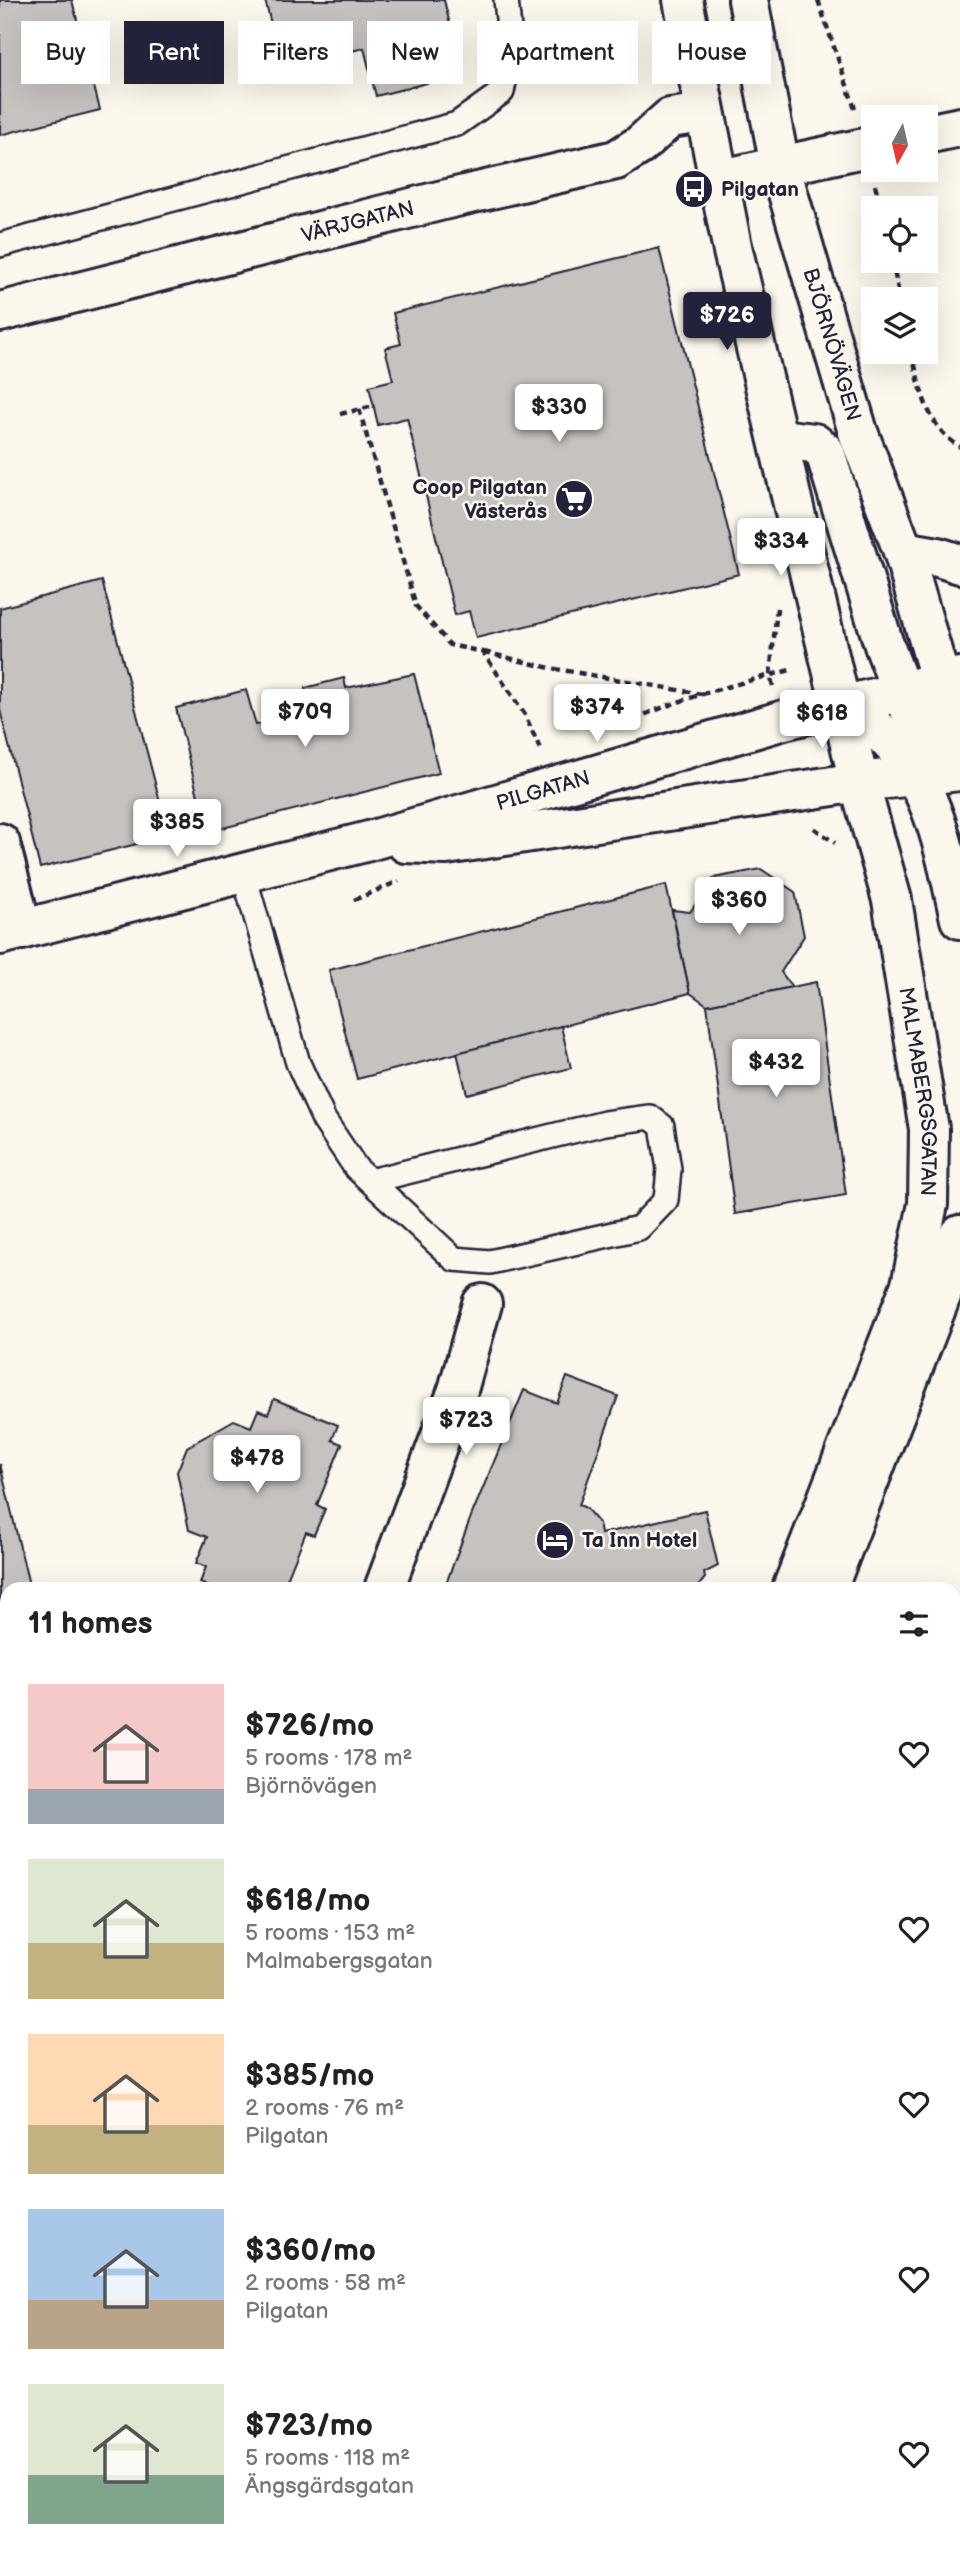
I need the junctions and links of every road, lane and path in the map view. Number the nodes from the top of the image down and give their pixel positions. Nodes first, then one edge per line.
1 (506, 0) edge
2 (683, 0) edge
3 (748, 0) edge
4 (817, 0) edge
5 (704, 113) junction
6 (861, 124) edge
7 (960, 127) edge
8 (938, 132) edge
9 (861, 149) edge
10 (780, 166) junction
11 (718, 180) junction
12 (0, 246) edge
13 (0, 312) edge
14 (915, 364) edge
15 (374, 406) dead end
16 (359, 409) junction
17 (340, 414) dead end
18 (779, 439) junction
19 (960, 447) edge
20 (903, 551) junction
21 (960, 564) edge
22 (483, 652) junction
23 (831, 659) junction
24 (950, 679) edge
25 (901, 690) junction
26 (702, 694) junction
27 (842, 705) junction
28 (619, 726) dead end
29 (935, 742) edge
30 (546, 761) dead end
31 (960, 764) edge
32 (960, 771) edge
33 (859, 782) junction
34 (369, 841) junction
35 (0, 843) edge
36 (243, 872) junction
37 (960, 919) edge
38 (11, 932) edge
39 (370, 1181) junction
40 (960, 1235) edge
41 (482, 1304) dead end
42 (387, 1582) edge
43 (795, 1582) edge
44 (830, 1582) edge

1 - 12 lane
2 - 5 main road
3 - 10 main road, BJÖRNÖVÄGEN
4 - 6 path
5 - 11 main road
5 - 13 main road, VÄRJGATAN
7 - 8 main road
9 - 10 main road
10 - 11 main road
10 - 20 main road, BJÖRNÖVÄGEN
11 - 18 main road
14 - 19 path
15 - 16 path
16 - 17 path
16 - 22 path
18 - 23 main road
18 - 25 main road
20 - 21 main road
20 - 24 main road, BJÖRNÖVÄGEN
22 - 26 path
22 - 30 path
23 - 26 path
23 - 27 main road
24 - 25 main road, PILGATAN
24 - 29 main road
25 - 27 main road, PILGATAN
25 - 29 main road
26 - 28 path
27 - 29 main road
27 - 33 main road, MALMABERGSGATAN
27 - 34 main road, PILGATAN
29 - 31 main road
29 - 32 main road, PILGATAN
29 - 33 main road, PILGATAN
29 - 37 main road
33 - 34 main road, PILGATAN
33 - 43 main road, MALMABERGSGATAN
34 - 36 main road, PILGATAN
35 - 38 main road
36 - 38 main road, PILGATAN
36 - 39 lane
39 - 39 lane
40 - 44 main road
41 - 42 main road

